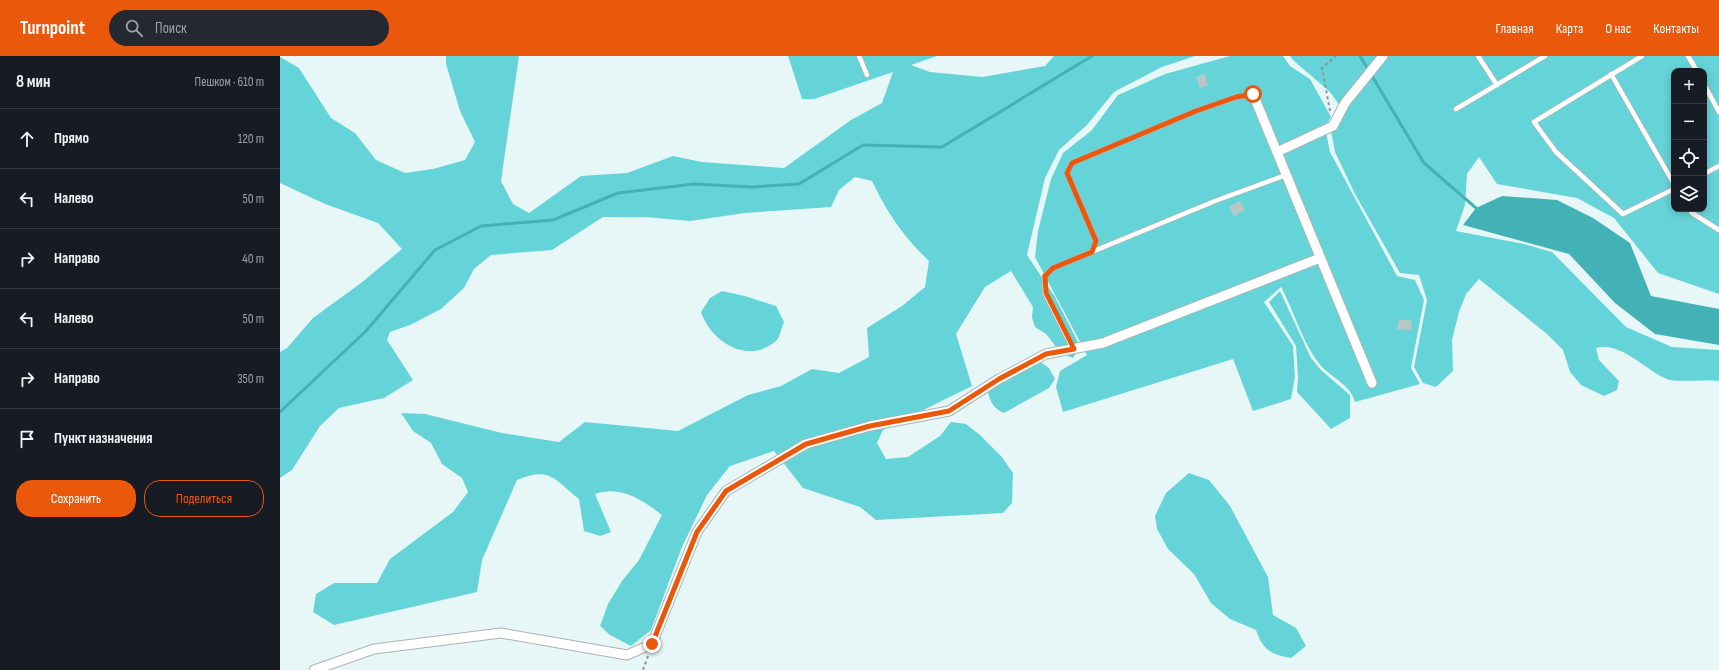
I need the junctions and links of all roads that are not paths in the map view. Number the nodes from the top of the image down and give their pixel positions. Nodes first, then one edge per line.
1 (860, 56) edge
2 (1478, 56) edge
3 (1545, 56) edge
4 (1642, 56) edge
5 (1688, 56) edge
6 (1382, 57) edge
7 (1695, 68) edge
8 (1611, 74) junction
9 (867, 75) dead end
10 (1497, 85) junction
11 (1707, 90) edge
12 (1253, 94) joint
13 (1456, 109) dead end
14 (1719, 112) edge
15 (1277, 152) junction
16 (1719, 166) edge
17 (1707, 172) edge
18 (1286, 175) junction
19 (1671, 179) edge
20 (1671, 190) edge
21 (1692, 212) edge
22 (1719, 230) edge
23 (1092, 252) junction
24 (1320, 258) junction
25 (1074, 349) junction
26 (1372, 383) dead end
27 (314, 670) edge

1 - 9 lane
2 - 10 lane
3 - 10 lane
4 - 8 lane
5 - 7 lane
6 - 15 street
8 - 19 lane
8 - 20 lane
10 - 13 lane
11 - 14 lane
12 - 15 street
12 - 23 lane
15 - 18 street
16 - 17 lane
18 - 23 lane
18 - 24 street
21 - 22 lane
23 - 25 lane
24 - 25 street
24 - 26 street
25 - 27 street

